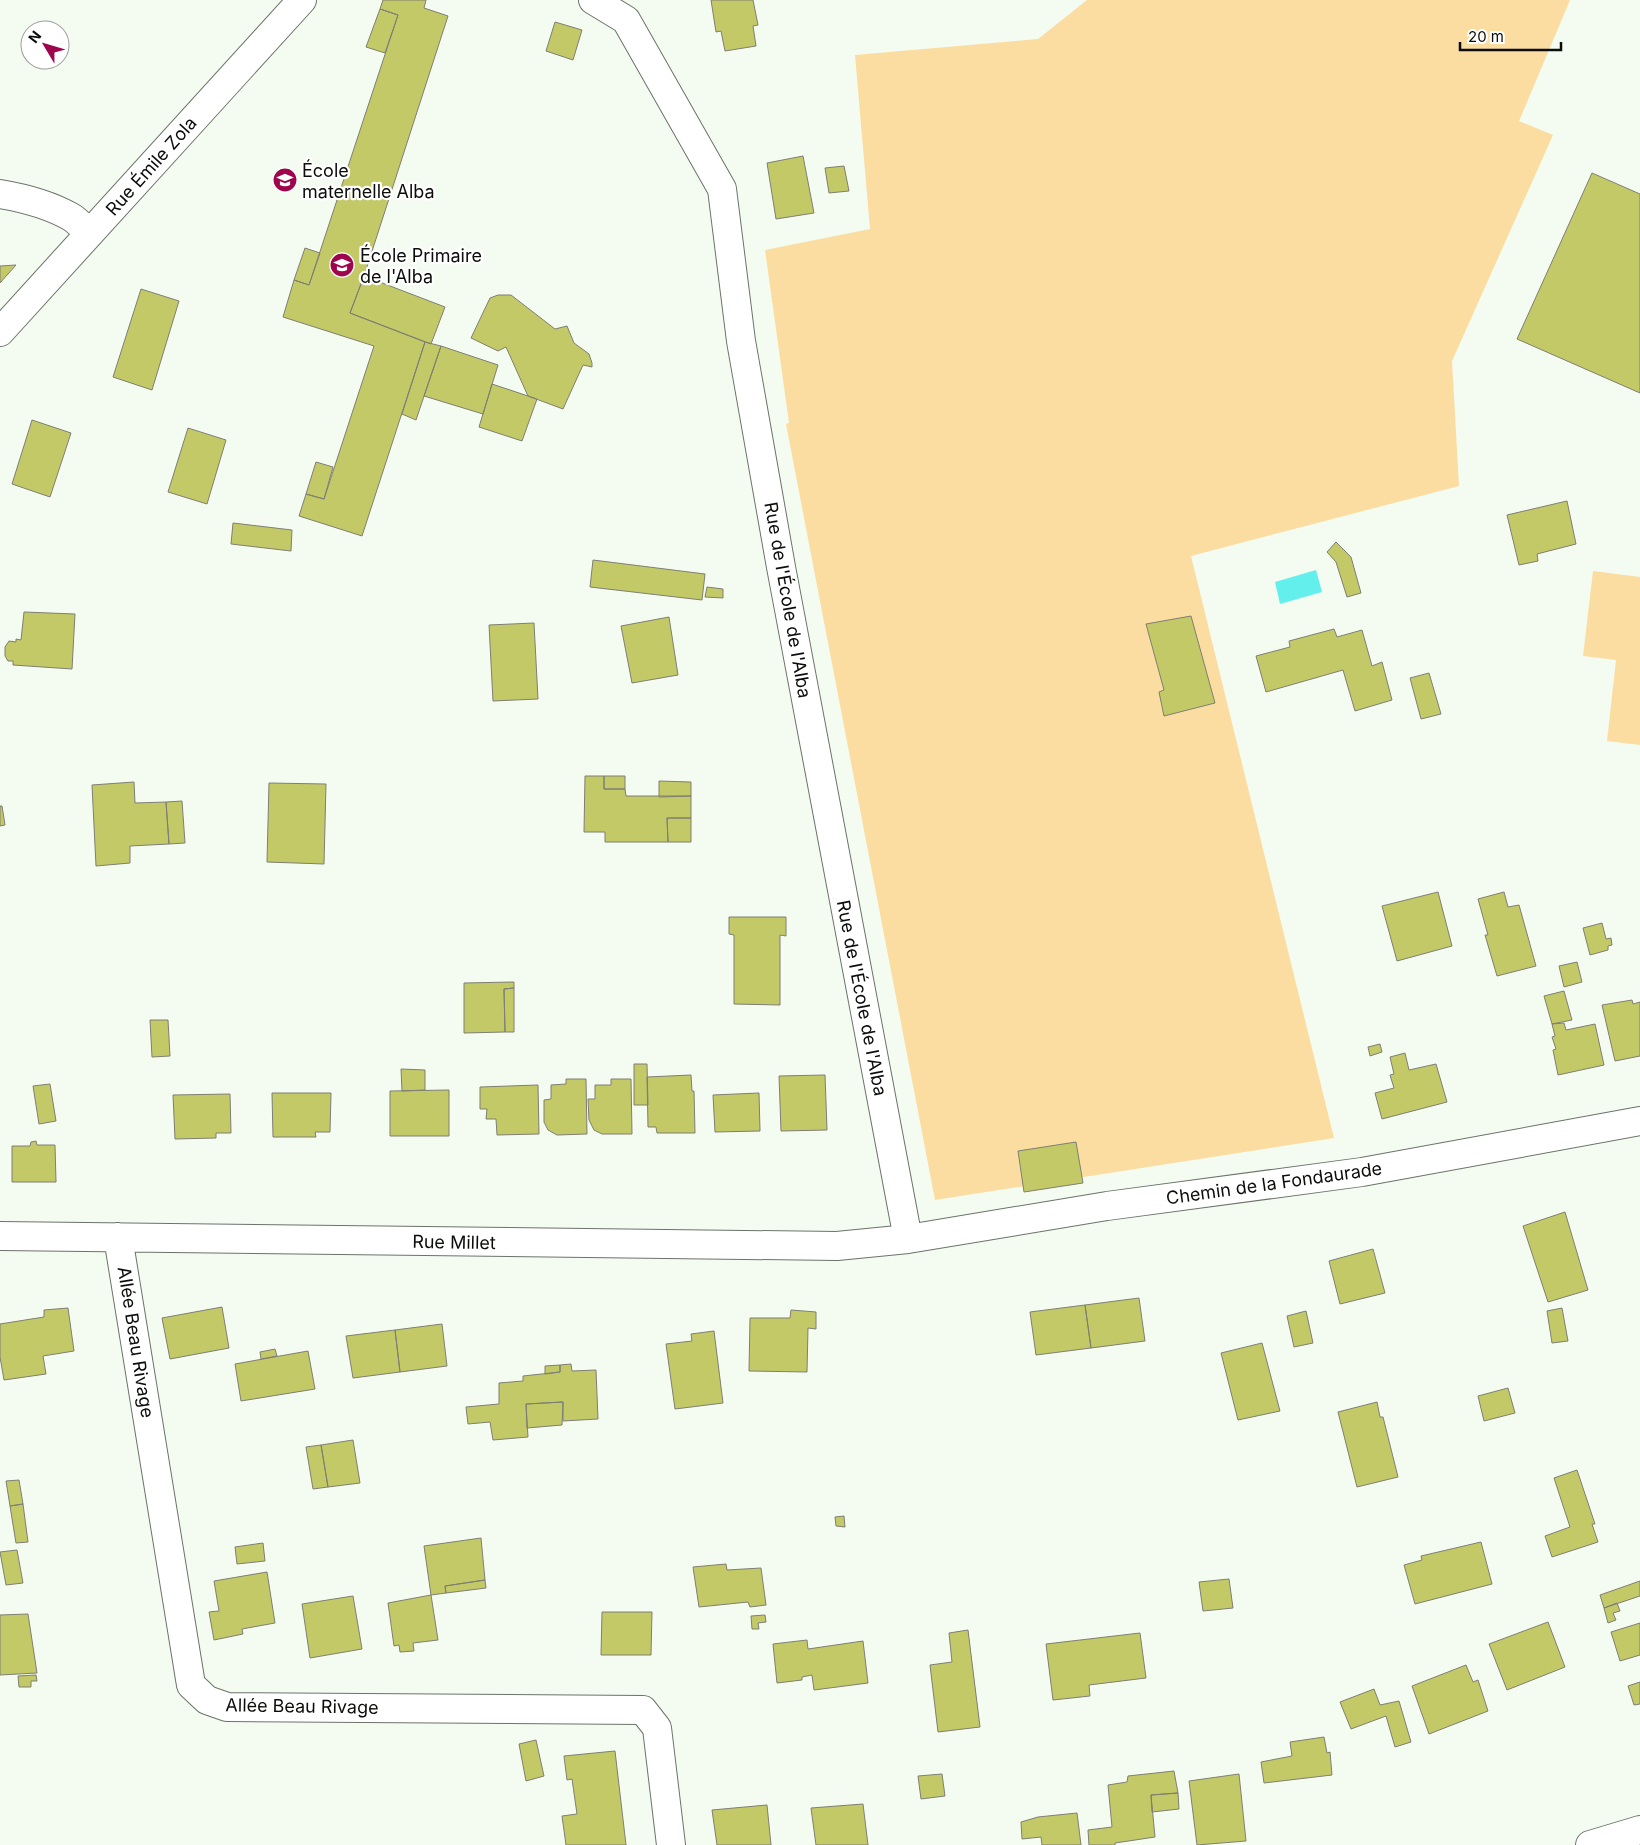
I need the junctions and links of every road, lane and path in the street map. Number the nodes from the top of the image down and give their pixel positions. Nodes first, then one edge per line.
1 (302, 0) edge
2 (593, 0) edge
3 (0, 194) edge
4 (89, 233) junction
5 (0, 332) edge
6 (1640, 1121) edge
7 (0, 1236) edge
8 (118, 1237) junction
9 (908, 1239) junction
10 (1640, 1830) edge
11 (671, 1845) edge
12 (1590, 1845) edge

1 - 4 street, Rue Émile Zola
2 - 9 street, Rue de l'École de l'Alba
3 - 4 street
4 - 5 street, Rue Émile Zola
6 - 9 street, Chemin de la Fondaurade
7 - 8 street, Rue Millet
8 - 9 street, Rue Millet
8 - 11 street, Allée Beau Rivage
10 - 12 street

